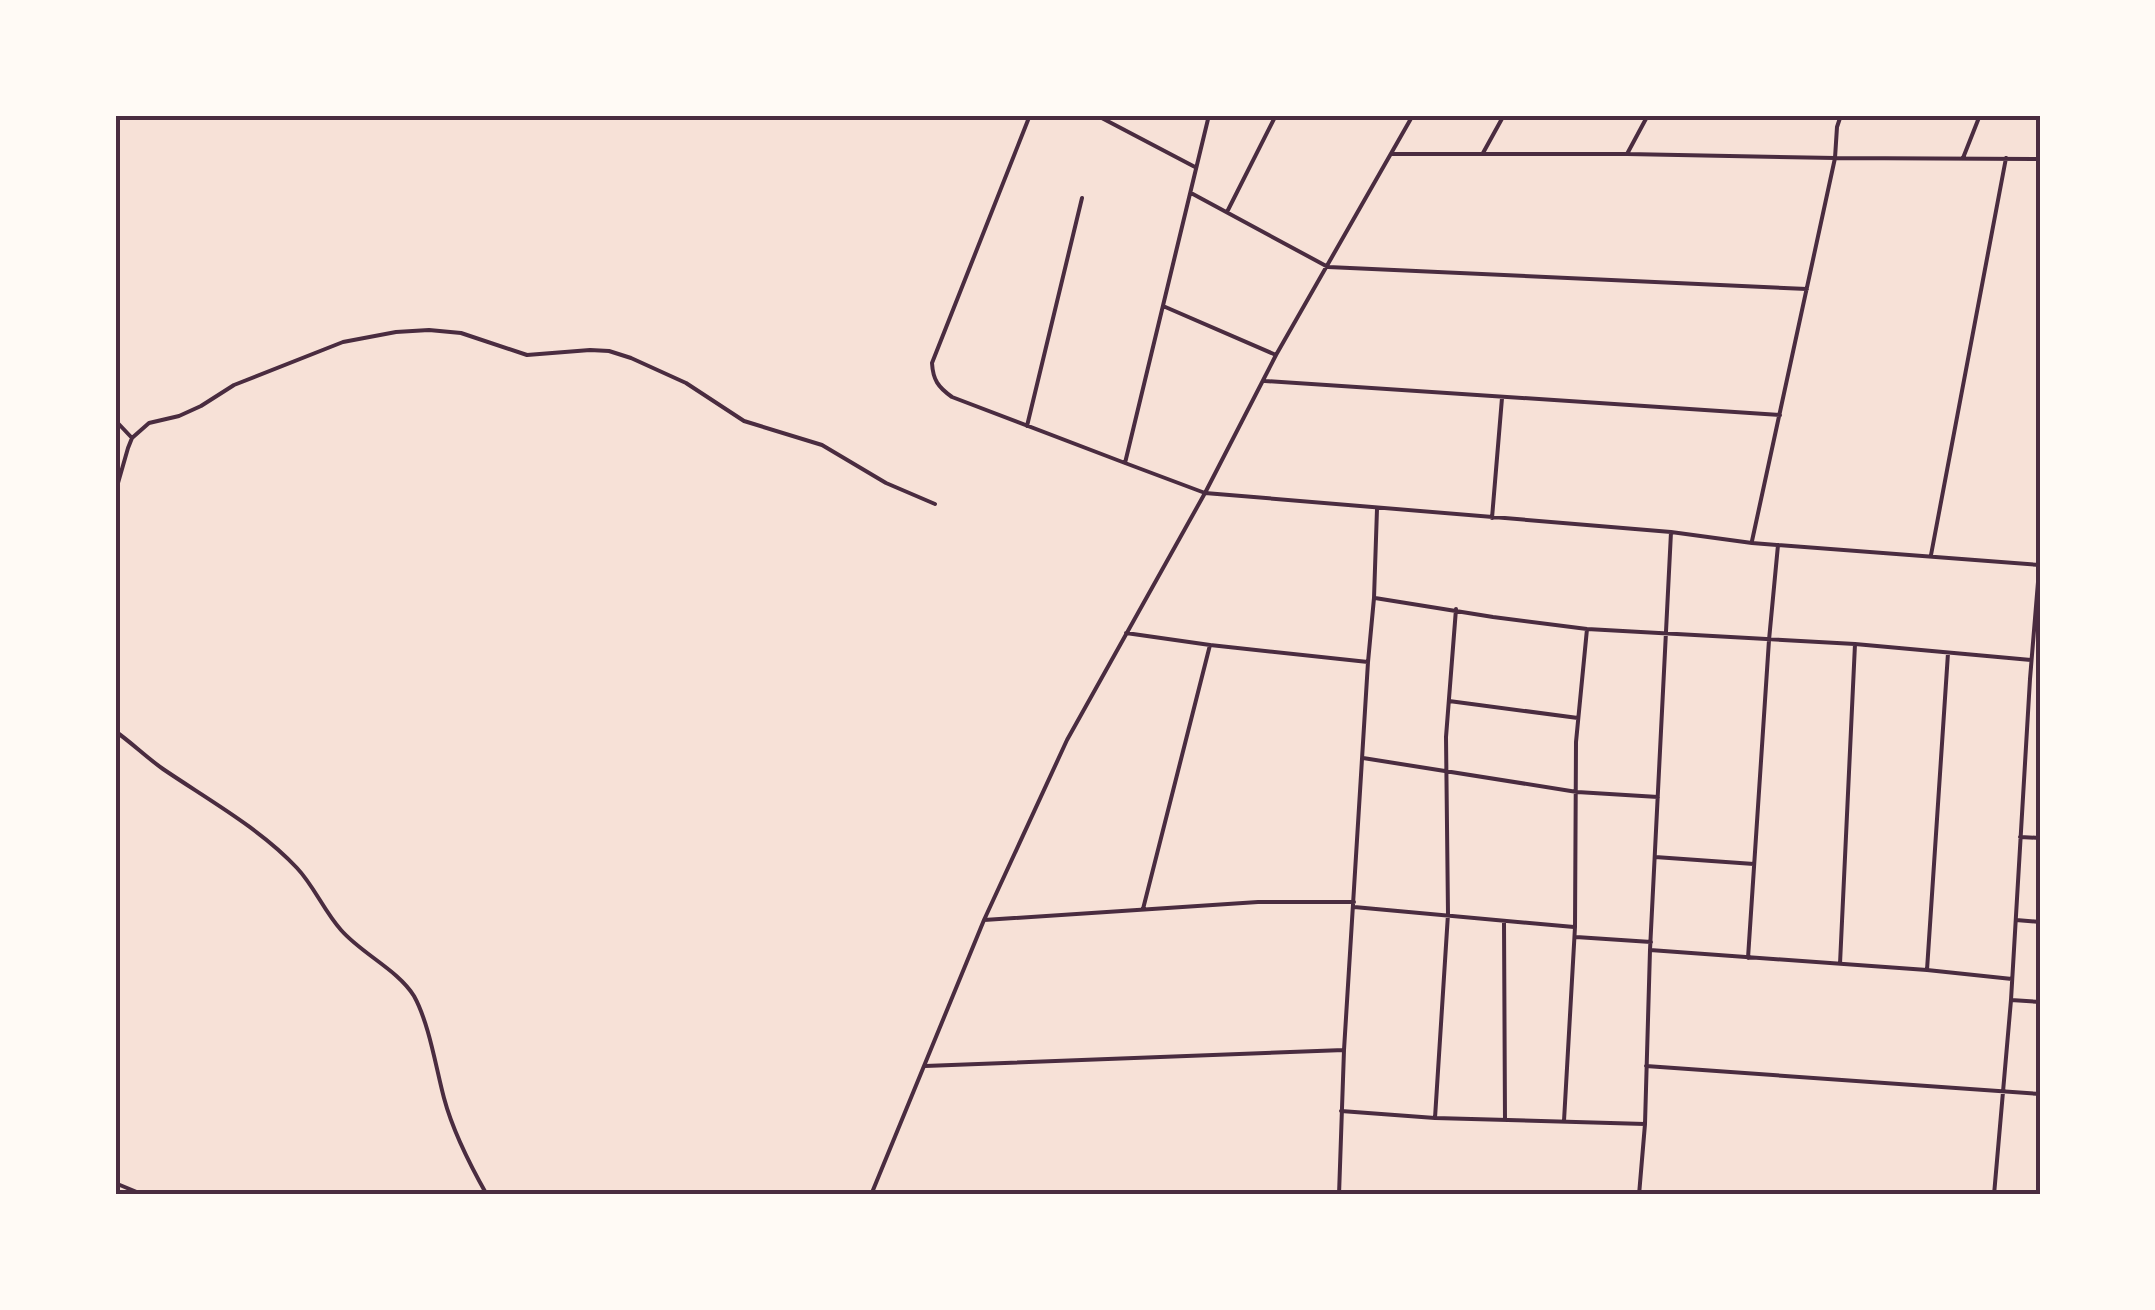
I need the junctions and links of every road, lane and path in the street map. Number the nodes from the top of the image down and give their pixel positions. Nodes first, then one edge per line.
1 (1030, 115) edge
2 (1096, 115) edge
3 (1208, 115) edge
4 (1276, 115) edge
5 (1413, 115) edge
6 (1504, 115) edge
7 (1648, 115) edge
8 (1841, 115) edge
9 (1980, 115) edge
10 (1482, 153) junction
11 (1391, 154) junction
12 (1627, 154) junction
13 (1835, 158) junction
14 (1962, 158) junction
15 (2006, 158) junction
16 (2040, 158) edge
17 (1195, 167) junction
18 (1191, 193) junction
19 (1082, 198) dead end
20 (1227, 212) junction
21 (1328, 267) junction
22 (1807, 289) junction
23 (1163, 306) junction
24 (1276, 355) junction
25 (1263, 381) junction
26 (1502, 397) junction
27 (1780, 415) junction
28 (115, 420) edge
29 (1027, 426) junction
30 (132, 438) junction
31 (1126, 462) junction
32 (1205, 492) junction
33 (935, 504) dead end
34 (1377, 508) junction
35 (1492, 518) junction
36 (115, 527) edge
37 (1671, 532) junction
38 (1752, 543) junction
39 (1778, 545) junction
40 (1931, 556) junction
41 (2040, 563) edge
42 (1374, 598) junction
43 (1456, 609) junction
44 (1587, 629) junction
45 (1126, 633) junction
46 (1665, 634) junction
47 (1769, 640) junction
48 (1855, 644) junction
49 (1210, 645) junction
50 (1948, 653) junction
51 (2032, 660) junction
52 (1368, 662) junction
53 (2030, 679) junction
54 (2040, 680) edge
55 (1448, 701) junction
56 (1578, 718) junction
57 (115, 732) edge
58 (1363, 758) junction
59 (1447, 770) junction
60 (1577, 792) junction
61 (1658, 796) junction
62 (2020, 837) junction
63 (2040, 838) edge
64 (1655, 856) junction
65 (1754, 864) junction
66 (1354, 904) junction
67 (1143, 909) junction
68 (1448, 914) junction
69 (984, 920) junction
70 (2016, 920) junction
71 (1504, 922) junction
72 (2040, 922) edge
73 (1575, 928) junction
74 (1574, 936) junction
75 (1651, 942) junction
76 (1650, 950) junction
77 (1748, 958) junction
78 (1840, 964) junction
79 (1927, 970) junction
80 (2012, 979) junction
81 (2011, 1000) junction
82 (2040, 1002) edge
83 (1344, 1050) junction
84 (926, 1066) junction
85 (1646, 1066) junction
86 (2002, 1092) junction
87 (2040, 1094) edge
88 (1341, 1111) junction
89 (1435, 1118) junction
90 (1505, 1120) junction
91 (1564, 1121) junction
92 (1645, 1124) junction
93 (115, 1183) edge
94 (144, 1195) edge
95 (488, 1195) edge
96 (871, 1195) edge
97 (1339, 1195) edge
98 (1639, 1195) edge
99 (1994, 1195) edge

1 - 29 street
2 - 17 street
3 - 17 street
4 - 20 street
5 - 11 street
6 - 10 street
7 - 12 street
8 - 13 street
9 - 14 street
10 - 11 street
10 - 12 street
11 - 21 street
12 - 13 street
13 - 14 street
13 - 22 street
14 - 15 street
15 - 16 street
15 - 40 street
17 - 18 street
18 - 20 street
18 - 23 street
19 - 29 street
20 - 21 street
21 - 22 street
21 - 24 street
22 - 27 street
23 - 24 street
23 - 31 street
24 - 25 street
25 - 26 street
25 - 32 street
26 - 27 street
26 - 35 street
27 - 38 street
28 - 30 street
29 - 31 street
30 - 33 street
30 - 36 street
31 - 32 street
32 - 34 street
32 - 45 street
34 - 35 street
34 - 42 street
35 - 37 street
37 - 38 street
37 - 46 street
38 - 39 street
39 - 40 street
39 - 47 street
40 - 41 street
41 - 51 street
42 - 43 street
42 - 52 street
43 - 44 street
43 - 55 street
44 - 46 street
44 - 56 street
45 - 49 street
45 - 69 street
46 - 47 street
46 - 61 street
47 - 48 street
47 - 65 street
48 - 50 street
48 - 78 street
49 - 52 street
49 - 67 street
50 - 51 street
50 - 79 street
51 - 53 street
52 - 58 street
53 - 54 street
53 - 62 street
55 - 56 street
55 - 59 street
56 - 60 street
57 - 95 street
58 - 59 street
58 - 66 street
59 - 60 street
59 - 68 street
60 - 61 street
60 - 73 street
61 - 64 street
62 - 63 street
62 - 70 street
64 - 65 street
64 - 75 street
65 - 77 street
66 - 67 street
66 - 68 street
66 - 83 street
67 - 69 street
68 - 71 street
68 - 89 street
69 - 84 street
70 - 72 street
70 - 80 street
71 - 73 street
71 - 90 street
73 - 74 street
74 - 75 street
74 - 91 street
75 - 76 street
76 - 77 street
76 - 85 street
77 - 78 street
78 - 79 street
79 - 80 street
80 - 81 street
81 - 82 street
81 - 86 street
83 - 84 street
83 - 88 street
84 - 96 street
85 - 86 street
85 - 92 street
86 - 87 street
86 - 99 street
88 - 89 street
88 - 97 street
89 - 90 street
90 - 91 street
91 - 92 street
92 - 98 street
93 - 94 street

